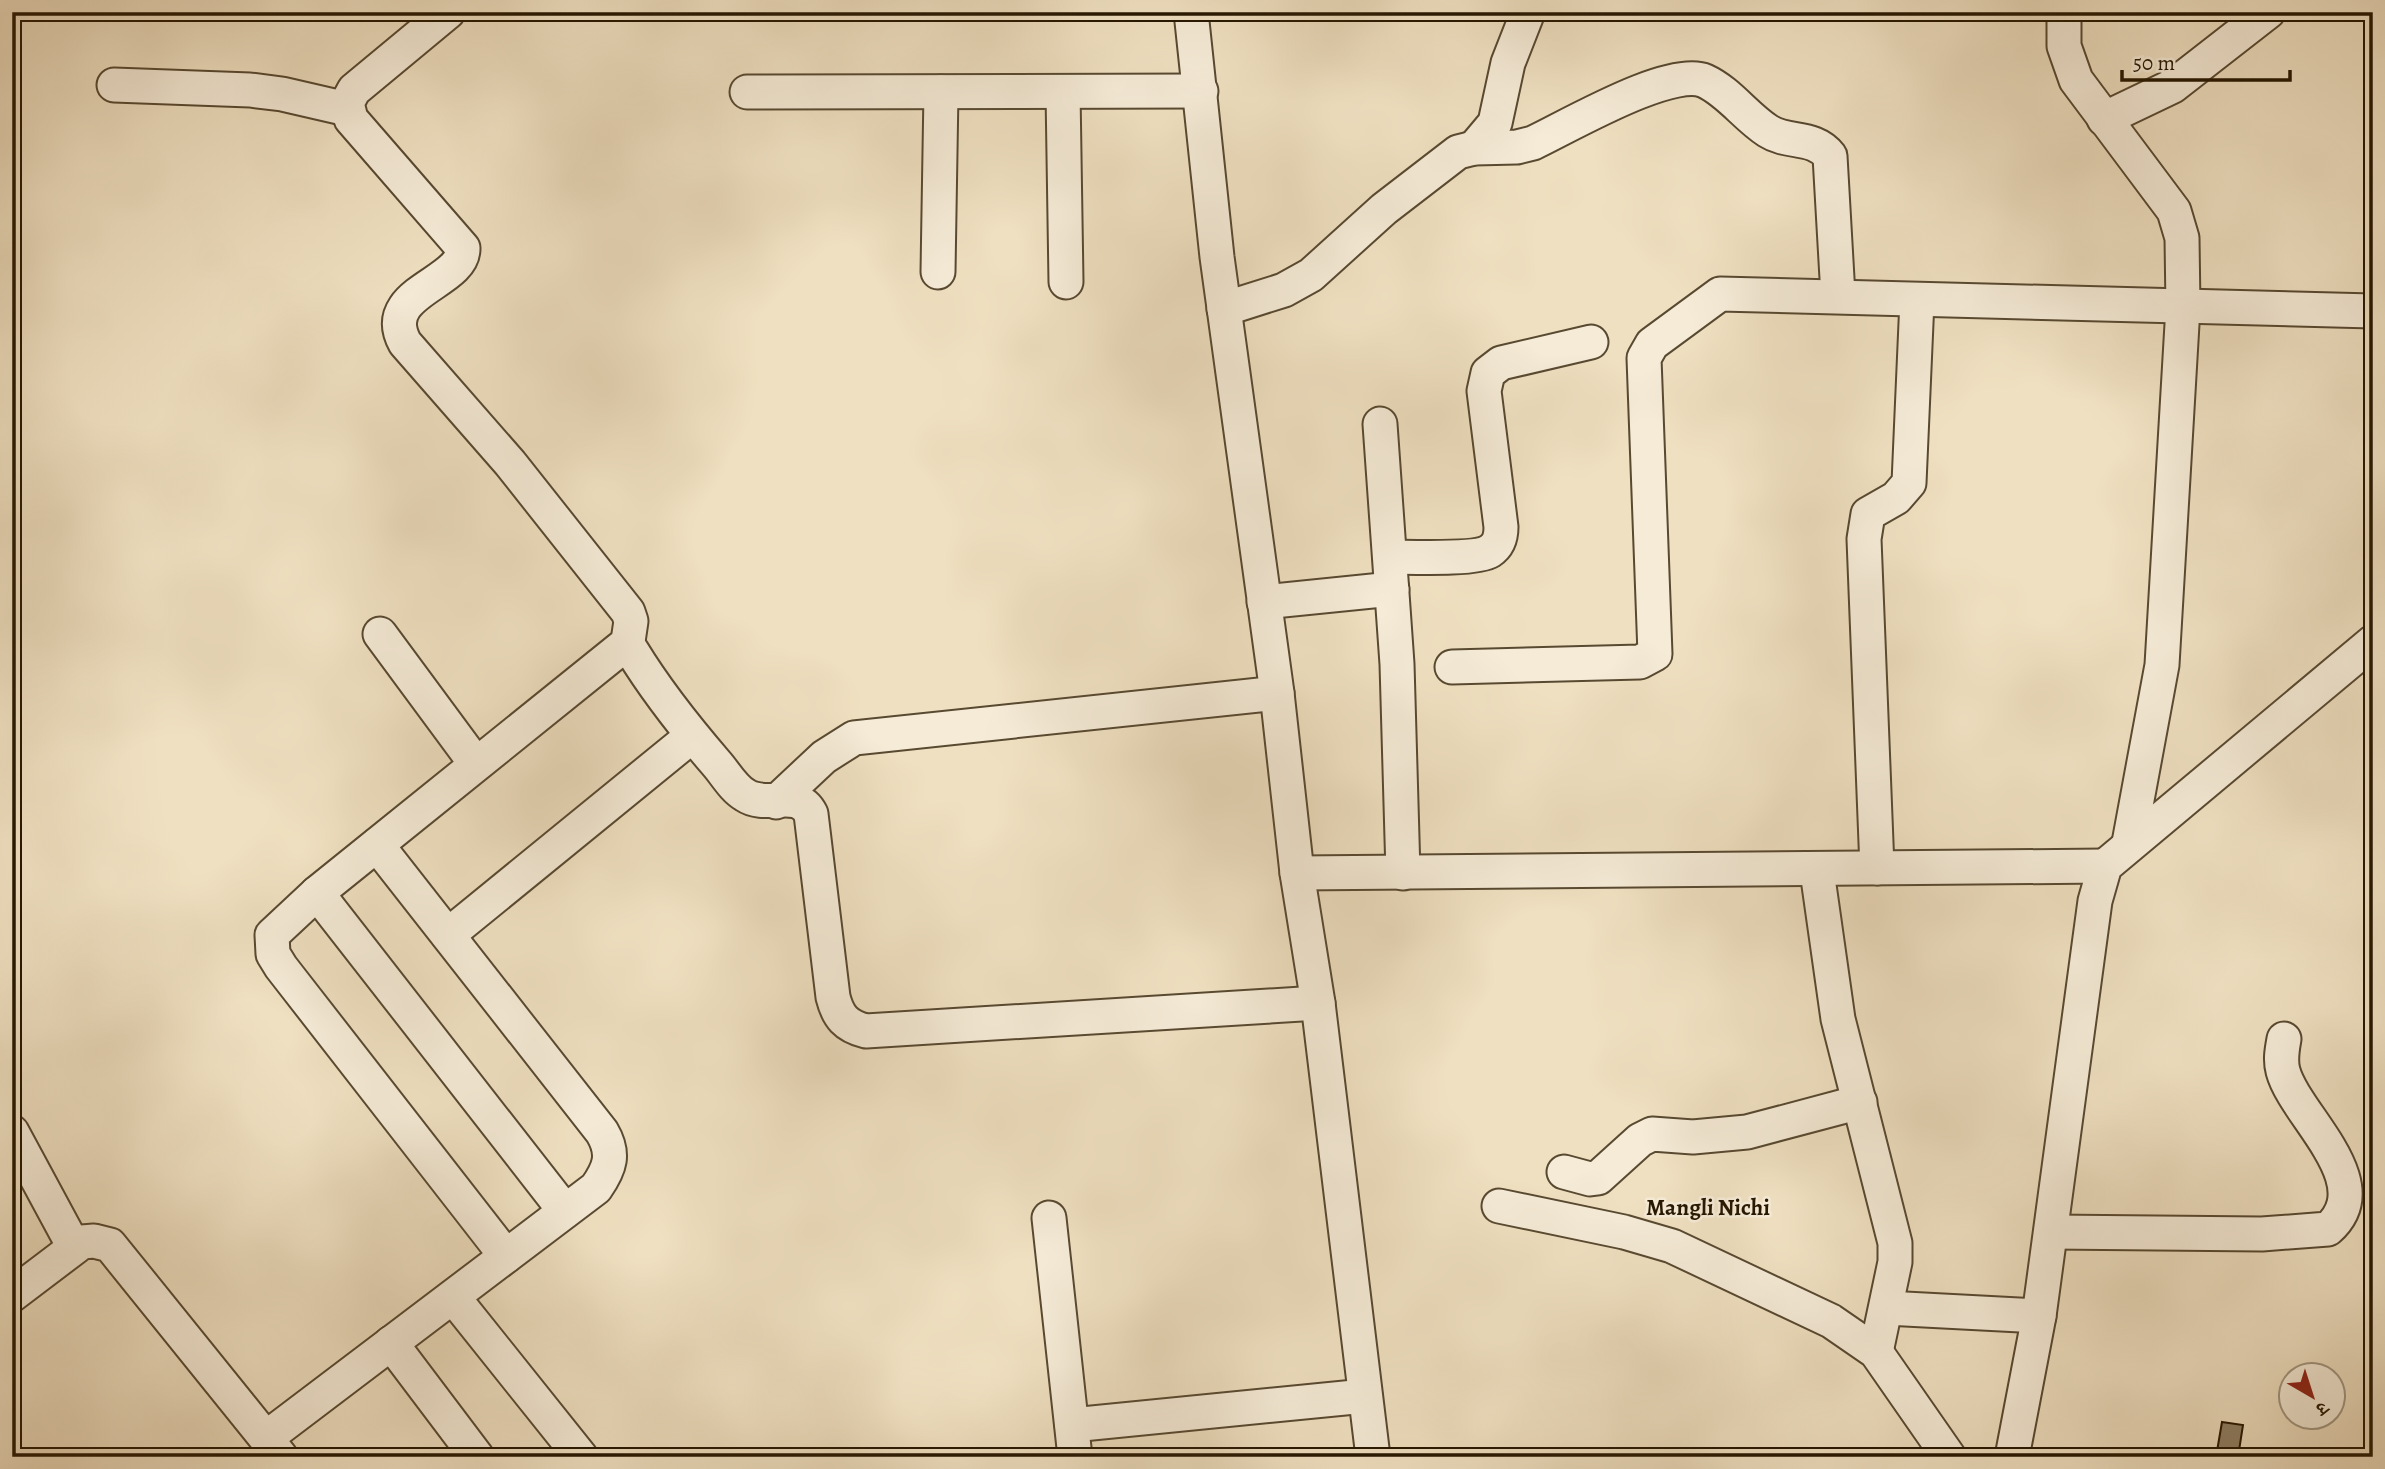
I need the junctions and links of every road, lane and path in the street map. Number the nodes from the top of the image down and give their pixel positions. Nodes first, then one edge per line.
1 (447, 12) edge
2 (1191, 12) edge
3 (1528, 12) edge
4 (2064, 12) edge
5 (2267, 12) edge
6 (114, 85) dead end
7 (1201, 91) junction
8 (747, 92) dead end
9 (941, 92) junction
10 (1063, 92) junction
11 (347, 109) junction
12 (2104, 119) junction
13 (1474, 148) junction
14 (938, 272) dead end
15 (1066, 282) dead end
16 (1839, 296) junction
17 (1917, 300) junction
18 (2183, 307) junction
19 (1224, 309) junction
20 (2373, 311) edge
21 (1591, 342) dead end
22 (1380, 424) dead end
23 (1391, 573) junction
24 (1264, 602) junction
25 (380, 634) dead end
26 (2373, 642) edge
27 (627, 648) junction
28 (1452, 667) dead end
29 (1277, 693) junction
30 (692, 736) junction
31 (476, 764) junction
32 (776, 802) junction
33 (2129, 843) junction
34 (377, 845) junction
35 (2105, 866) junction
36 (1877, 868) junction
37 (1817, 871) junction
38 (1297, 873) junction
39 (1403, 873) junction
40 (317, 893) junction
41 (448, 935) junction
42 (1318, 1003) junction
43 (2284, 1039) dead end
44 (1860, 1102) junction
45 (12, 1132) edge
46 (1564, 1172) dead end
47 (1499, 1206) dead end
48 (565, 1211) junction
49 (1049, 1218) dead end
50 (2050, 1233) junction
51 (74, 1247) junction
52 (506, 1256) junction
53 (12, 1295) edge
54 (453, 1297) junction
55 (1886, 1308) junction
56 (2039, 1316) junction
57 (391, 1343) junction
58 (1876, 1352) junction
59 (1365, 1396) junction
60 (1074, 1441) edge
61 (274, 1447) edge
62 (477, 1457) edge
63 (581, 1457) edge
64 (1373, 1457) edge
65 (1949, 1457) edge
66 (2012, 1457) edge

1 - 11 street
2 - 7 street
3 - 13 street
4 - 12 street
5 - 12 street
6 - 11 street
7 - 10 street
7 - 19 street
8 - 9 street
9 - 10 street
9 - 14 street
10 - 15 street
11 - 27 street
12 - 18 street
13 - 16 street
13 - 19 street
16 - 17 street
16 - 28 street
17 - 18 street
17 - 36 street
18 - 20 street
18 - 33 street
19 - 24 street
21 - 23 street
22 - 23 street
23 - 24 street
23 - 39 street
24 - 29 street
25 - 31 street
26 - 33 street
27 - 30 street
27 - 31 street
29 - 32 street
29 - 38 street
30 - 32 street
30 - 41 street
31 - 34 street
32 - 42 street
33 - 35 street
34 - 40 street
34 - 41 street
35 - 36 street
35 - 50 street
36 - 37 street
37 - 39 street
37 - 44 street
38 - 39 street
38 - 42 street
40 - 48 street
40 - 52 street
41 - 48 street
42 - 59 street
43 - 50 street
44 - 46 street
44 - 55 street
45 - 51 street
47 - 58 street
48 - 52 street
49 - 60 street
50 - 56 street
51 - 53 street
51 - 61 street
52 - 54 street
54 - 57 street
54 - 63 street
55 - 56 street
55 - 58 street
56 - 66 street
57 - 61 street
57 - 62 street
58 - 65 street
59 - 60 street
59 - 64 street

